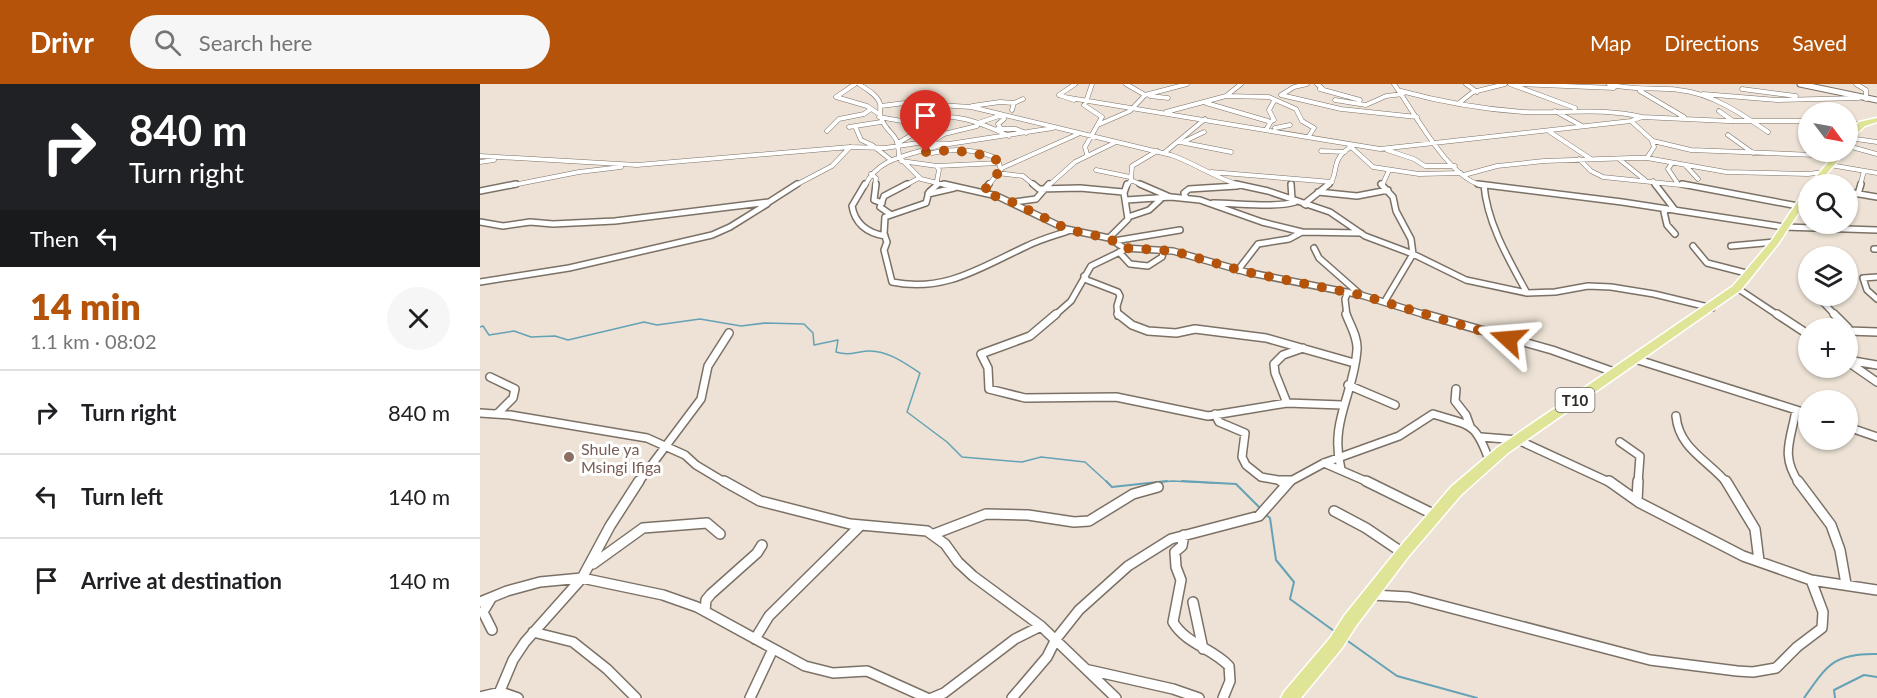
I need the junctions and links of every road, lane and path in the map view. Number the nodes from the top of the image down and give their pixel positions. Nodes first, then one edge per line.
1 (857, 84) edge
2 (1075, 84) edge
3 (1092, 84) edge
4 (1129, 84) edge
5 (1187, 84) edge
6 (1241, 84) edge
7 (1287, 84) edge
8 (1304, 84) edge
9 (1317, 84) edge
10 (1394, 84) edge
11 (1466, 84) edge
12 (1487, 84) edge
13 (1504, 84) edge
14 (1510, 84) edge
15 (1517, 84) edge
16 (1609, 84) edge
17 (1799, 84) edge
18 (1856, 84) edge
19 (1687, 85) edge
20 (1764, 85) edge
21 (1296, 87) junction
22 (1823, 87) edge
23 (1619, 88) junction
24 (1742, 89) dead end
25 (1640, 91) junction
26 (1689, 91) junction
27 (1477, 92) junction
28 (1770, 92) junction
29 (1402, 93) junction
30 (1333, 94) junction
31 (1698, 94) junction
32 (1145, 95) junction
33 (1226, 96) junction
34 (1070, 98) junction
35 (1168, 98) dead end
36 (1802, 98) junction
37 (1862, 98) junction
38 (1023, 99) dead end
39 (1335, 100) junction
40 (1877, 100) edge
41 (1087, 101) junction
42 (1274, 101) junction
43 (1375, 101) junction
44 (1014, 103) junction
45 (1205, 103) junction
46 (1459, 103) junction
47 (881, 106) junction
48 (972, 106) dead end
49 (1133, 109) junction
50 (1344, 109) junction
51 (1579, 109) junction
52 (872, 110) junction
53 (1012, 110) dead end
54 (1644, 110) dead end
55 (1555, 111) junction
56 (1719, 111) dead end
57 (1160, 113) junction
58 (1003, 115) junction
59 (880, 117) junction
60 (1417, 117) junction
61 (1642, 117) junction
62 (1655, 117) junction
63 (1017, 118) junction
64 (931, 119) junction
65 (1688, 119) junction
66 (1205, 120) junction
67 (1700, 120) junction
68 (1877, 120) edge
69 (1631, 121) junction
70 (1733, 121) junction
71 (1752, 121) junction
72 (1798, 121) edge
73 (1270, 122) junction
74 (914, 123) junction
75 (978, 124) junction
76 (1100, 124) junction
77 (1858, 124) edge
78 (1862, 124) junction
79 (922, 125) junction
80 (1290, 125) dead end
81 (855, 126) junction
82 (1582, 126) junction
83 (849, 127) dead end
84 (1057, 127) junction
85 (1706, 127) dead end
86 (1858, 128) edge
87 (998, 129) junction
88 (1267, 129) junction
89 (920, 130) junction
90 (827, 131) dead end
91 (1070, 131) junction
92 (1204, 132) dead end
93 (1550, 132) junction
94 (1768, 132) dead end
95 (1025, 133) junction
96 (939, 134) junction
97 (1079, 134) junction
98 (1728, 135) dead end
99 (1009, 136) junction
100 (1309, 136) junction
101 (1093, 138) junction
102 (987, 139) junction
103 (1858, 139) edge
104 (1652, 141) junction
105 (1180, 142) junction
106 (1877, 142) edge
107 (930, 143) junction
108 (1114, 143) junction
109 (899, 144) junction
110 (1434, 144) junction
111 (940, 145) junction
112 (1350, 146) junction
113 (850, 147) junction
114 (875, 147) junction
115 (1385, 149) junction
116 (1858, 149) edge
117 (1157, 151) junction
118 (1321, 151) dead end
119 (1343, 151) junction
120 (921, 152) junction
121 (1231, 152) dead end
122 (1164, 153) junction
123 (1753, 153) junction
124 (1798, 153) edge
125 (1088, 154) junction
126 (1877, 154) edge
127 (1359, 155) junction
128 (480, 156) edge
129 (502, 158) junction
130 (1616, 158) junction
131 (1647, 158) junction
132 (900, 159) junction
133 (1579, 159) junction
134 (1591, 159) junction
135 (891, 160) junction
136 (480, 162) edge
137 (1833, 162) edge
138 (1672, 163) junction
139 (632, 165) junction
140 (937, 166) junction
141 (1455, 166) junction
142 (1686, 166) junction
143 (999, 168) junction
144 (1827, 168) junction
145 (1096, 170) dead end
146 (1389, 170) junction
147 (1864, 171) junction
148 (1211, 172) junction
149 (1877, 173) edge
150 (871, 174) junction
151 (1463, 174) junction
152 (1822, 174) edge
153 (919, 178) junction
154 (1131, 178) junction
155 (1698, 179) dead end
156 (1645, 180) junction
157 (1652, 181) junction
158 (1332, 182) junction
159 (938, 184) junction
160 (1291, 184) dead end
161 (1678, 184) junction
162 (1245, 185) junction
163 (1484, 186) junction
164 (956, 187) junction
165 (1044, 189) junction
166 (1388, 190) junction
167 (480, 191) edge
168 (983, 192) junction
169 (1123, 192) junction
170 (1318, 192) junction
171 (927, 194) junction
172 (1858, 194) joint
173 (1170, 197) junction
174 (1162, 198) junction
175 (1186, 198) junction
176 (1877, 198) edge
177 (1126, 200) junction
178 (769, 202) junction
179 (1012, 202) junction
180 (1295, 202) junction
181 (882, 203) junction
182 (1210, 204) junction
183 (1306, 205) junction
184 (1798, 206) joint
185 (1666, 208) junction
186 (1675, 210) junction
187 (890, 214) junction
188 (1128, 217) junction
189 (480, 222) edge
190 (1784, 227) junction
191 (1071, 230) junction
192 (1179, 230) dead end
193 (1877, 230) edge
194 (1302, 232) junction
195 (1361, 233) junction
196 (1675, 234) dead end
197 (885, 236) junction
198 (1111, 240) junction
199 (1775, 242) junction
200 (1130, 246) junction
201 (1693, 246) dead end
202 (1731, 246) dead end
203 (1314, 248) dead end
204 (1164, 250) junction
205 (1119, 252) junction
206 (1413, 254) junction
207 (1238, 270) junction
208 (1750, 274) junction
209 (1084, 276) junction
210 (1877, 277) edge
211 (480, 282) edge
212 (1737, 288) junction
213 (1348, 292) junction
214 (1527, 292) junction
215 (1361, 295) junction
216 (1877, 299) edge
217 (1385, 301) junction
218 (1826, 306) edge
219 (1712, 308) junction
220 (1837, 318) edge
221 (1798, 327) edge
222 (1858, 331) edge
223 (1877, 332) edge
224 (729, 333) dead end
225 (1309, 348) junction
226 (1635, 359) junction
227 (1858, 362) edge
228 (1354, 363) junction
229 (1877, 365) edge
230 (1858, 368) edge
231 (1614, 372) junction
232 (490, 377) dead end
233 (1877, 381) edge
234 (1348, 385) junction
235 (1456, 389) dead end
236 (1287, 403) junction
237 (1342, 405) junction
238 (1395, 405) dead end
239 (1796, 410) joint
240 (480, 413) edge
241 (497, 414) junction
242 (1215, 414) junction
243 (1676, 416) dead end
244 (1470, 426) junction
245 (1858, 430) edge
246 (1480, 436) junction
247 (1877, 436) edge
248 (1518, 440) junction
249 (1620, 442) dead end
250 (665, 445) junction
251 (1339, 457) junction
252 (1489, 460) junction
253 (1324, 463) junction
254 (1341, 469) junction
255 (1289, 482) junction
256 (1158, 487) dead end
257 (1637, 501) junction
258 (1334, 511) dead end
259 (1435, 515) junction
260 (860, 526) junction
261 (720, 534) dead end
262 (934, 534) junction
263 (1184, 535) junction
264 (762, 545) dead end
265 (1403, 553) junction
266 (1759, 561) junction
267 (582, 578) junction
268 (1811, 580) junction
269 (1846, 585) junction
270 (1877, 590) edge
271 (1370, 595) junction
272 (492, 597) junction
273 (480, 602) edge
274 (1193, 602) dead end
275 (705, 611) junction
276 (1041, 626) junction
277 (492, 630) dead end
278 (533, 632) junction
279 (755, 639) junction
280 (1056, 639) junction
281 (773, 649) junction
282 (1203, 649) junction
283 (1088, 670) junction
284 (499, 695) edge
285 (480, 697) edge
286 (518, 698) edge
287 (636, 698) edge
288 (750, 698) edge
289 (927, 698) edge
290 (932, 698) edge
291 (1012, 698) edge
292 (1116, 698) edge
293 (1199, 698) edge
294 (1223, 698) edge
295 (1290, 698) edge

1 - 47 street
1 - 52 street
2 - 34 street
3 - 41 street
4 - 32 street
5 - 32 street
6 - 33 street
7 - 21 street
8 - 21 street
9 - 30 street
10 - 29 street
11 - 27 street
12 - 13 street
13 - 27 street
14 - 51 street
15 - 23 street
16 - 23 street
17 - 22 street
17 - 36 street
18 - 37 street
19 - 26 street
20 - 28 street
21 - 50 street
22 - 37 street
23 - 25 street
24 - 28 street
25 - 26 street
25 - 65 street
26 - 31 street
27 - 46 street
28 - 36 street
29 - 43 street
29 - 46 street
29 - 60 street
30 - 39 street
30 - 43 street
31 - 36 street
31 - 71 street
32 - 35 street
32 - 49 street
33 - 42 street
33 - 45 street
34 - 41 street
34 - 76 street
36 - 37 street
37 - 40 street
38 - 44 street
39 - 43 street
39 - 50 street
41 - 49 street
42 - 73 street
42 - 100 street
44 - 48 street
44 - 53 street
45 - 57 street
45 - 73 street
46 - 55 street
47 - 58 street
47 - 59 street
49 - 57 street
49 - 76 street
50 - 60 street
51 - 55 street
51 - 61 street
52 - 59 street
52 - 90 street
54 - 62 street
55 - 82 street
56 - 70 street
57 - 66 street
58 - 63 street
58 - 75 street
58 - 87 street
59 - 74 street
59 - 81 street
59 - 109 street
60 - 110 street
61 - 62 street
61 - 69 street
62 - 65 street
63 - 84 street
63 - 87 street
64 - 75 street
64 - 79 street
64 - 96 street
65 - 67 street
66 - 88 street
66 - 105 street
67 - 70 street
67 - 85 street
68 - 78 highway
69 - 82 street
69 - 104 street
70 - 71 street
71 - 72 street
71 - 94 street
73 - 88 street
74 - 79 street
74 - 89 street
75 - 87 street
75 - 96 street
76 - 101 street
77 - 78 street
78 - 86 highway
79 - 96 street
80 - 88 street
81 - 83 street
81 - 114 street
82 - 93 street
84 - 91 street
84 - 95 street
87 - 95 street
87 - 99 street
87 - 102 street
88 - 100 street
89 - 96 street
89 - 109 street
91 - 95 street
91 - 97 street
92 - 105 street
93 - 110 street
93 - 134 street
95 - 99 street
96 - 107 street
97 - 101 street
97 - 143 street
98 - 123 street
99 - 102 street
100 - 112 street
101 - 108 street
101 - 125 street
102 - 111 street
103 - 106 street
104 - 123 street
104 - 131 street
105 - 121 street
105 - 122 street
107 - 109 street
107 - 111 street
108 - 117 street
108 - 125 street
109 - 114 street
109 - 132 street
110 - 115 street
110 - 141 street
111 - 120 street
112 - 115 street
112 - 119 street
112 - 127 street
113 - 114 street
113 - 139 street
113 - 178 street
114 - 135 street
115 - 141 street
116 - 126 street
117 - 122 street
117 - 154 street
118 - 119 street
119 - 127 street
119 - 158 street
120 - 132 street
120 - 143 street
122 - 148 street
123 - 124 street
125 - 165 street
127 - 146 street
128 - 129 street
129 - 136 street
129 - 139 street
130 - 131 street
130 - 134 street
130 - 156 street
131 - 138 street
132 - 135 street
132 - 140 street
132 - 153 street
133 - 134 street
133 - 151 street
133 - 156 street
135 - 150 street
137 - 144 highway
138 - 142 street
138 - 161 street
139 - 167 street
140 - 143 street
140 - 159 street
141 - 151 street
142 - 144 street
142 - 155 street
143 - 165 street
143 - 168 street
144 - 147 street
144 - 152 highway
145 - 154 street
146 - 151 street
146 - 166 street
147 - 149 street
147 - 172 street
148 - 158 street
148 - 162 street
150 - 181 street
150 - 197 street
151 - 163 street
153 - 159 street
153 - 181 street
154 - 169 street
154 - 173 street
156 - 157 street
157 - 161 street
157 - 186 street
158 - 170 street
159 - 164 street
159 - 171 street
160 - 180 street
161 - 184 street
162 - 175 street
162 - 180 street
163 - 185 street
163 - 214 street
164 - 168 street
164 - 171 street
165 - 169 street
165 - 179 street
166 - 170 street
166 - 206 street
168 - 179 street
169 - 177 street
170 - 183 street
171 - 187 street
172 - 176 street
173 - 174 street
173 - 175 street
174 - 177 street
174 - 188 street
175 - 182 street
177 - 188 street
178 - 189 street
178 - 211 street
179 - 191 street
180 - 182 street
180 - 183 street
181 - 187 street
182 - 194 street
183 - 195 street
184 - 190 highway, T10
185 - 186 street
185 - 196 street
186 - 190 street
187 - 197 street
188 - 198 street
190 - 193 street
190 - 199 highway, T10
191 - 197 street
191 - 198 street
192 - 198 street
194 - 195 street
194 - 207 street
195 - 206 street
198 - 200 street
199 - 202 street
199 - 208 highway, T10
200 - 204 street
200 - 205 street
201 - 208 street
203 - 215 street
204 - 205 street
204 - 207 street
205 - 209 street
206 - 214 street
206 - 217 street
207 - 213 street
208 - 212 highway, T10
209 - 225 street
209 - 242 street
210 - 216 street
212 - 219 highway, T10
212 - 221 street
213 - 215 street
213 - 228 street
214 - 219 street
215 - 217 street
217 - 231 street
218 - 220 street
219 - 226 highway, T10
222 - 223 street
224 - 250 street
225 - 228 street
225 - 236 street
226 - 231 highway, T10
226 - 239 street
227 - 229 street
228 - 234 street
230 - 233 street
231 - 248 highway, T10
232 - 241 street
234 - 237 street
234 - 238 street
235 - 244 street
236 - 237 street
236 - 242 street
237 - 251 street
239 - 269 street
240 - 241 street
241 - 250 street
242 - 255 street
243 - 266 street
244 - 246 street
244 - 251 street
245 - 247 street
246 - 248 street
246 - 252 street
248 - 252 highway, T10
248 - 257 street
249 - 257 street
250 - 260 street
250 - 267 street
251 - 253 street
251 - 254 street
252 - 259 highway, T10
253 - 254 street
253 - 255 street
254 - 259 street
255 - 263 street
256 - 262 street
257 - 266 street
258 - 265 street
259 - 265 highway, T10
260 - 262 street
260 - 279 street
261 - 267 street
262 - 276 street
263 - 280 street
263 - 282 street
264 - 275 street
265 - 271 highway, T10
266 - 268 street
267 - 272 street
267 - 275 street
267 - 278 street
268 - 269 street
268 - 271 street
269 - 270 street
271 - 295 highway, T10
272 - 273 street
272 - 277 street
274 - 282 street
275 - 279 street
276 - 280 street
276 - 290 street
278 - 284 street
278 - 287 street
279 - 281 street
280 - 283 street
280 - 291 street
281 - 288 street
281 - 289 street
282 - 294 street
283 - 292 street
283 - 293 street
284 - 285 street
284 - 286 street

